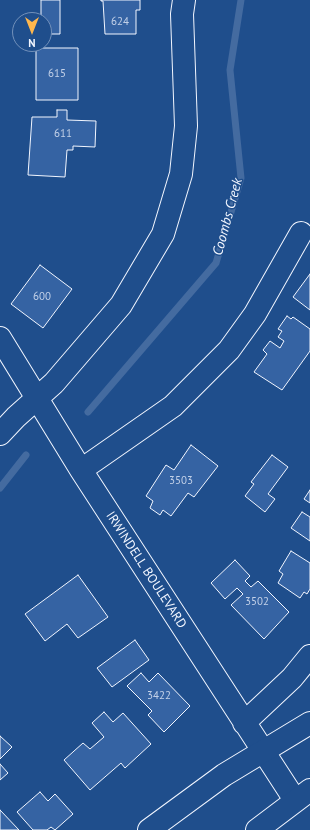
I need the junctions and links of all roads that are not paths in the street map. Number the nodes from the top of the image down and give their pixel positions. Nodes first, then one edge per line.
1 (184, 0) edge
2 (301, 233) dead end
3 (0, 338) edge
4 (37, 399) junction
5 (0, 434) edge
6 (81, 470) junction
7 (310, 656) edge
8 (310, 722) edge
9 (244, 723) junction
10 (262, 751) junction
11 (303, 795) edge
12 (149, 830) edge
13 (256, 830) edge

1 - 4 street
2 - 6 street
3 - 4 street, IRWINDELL BOULEVARD
4 - 5 street
4 - 6 street, IRWINDELL BOULEVARD
6 - 9 street, IRWINDELL BOULEVARD
7 - 9 street
8 - 10 street
9 - 10 street, IRWINDELL BOULEVARD
10 - 11 street, IRWINDELL BOULEVARD
10 - 12 street
11 - 13 street

